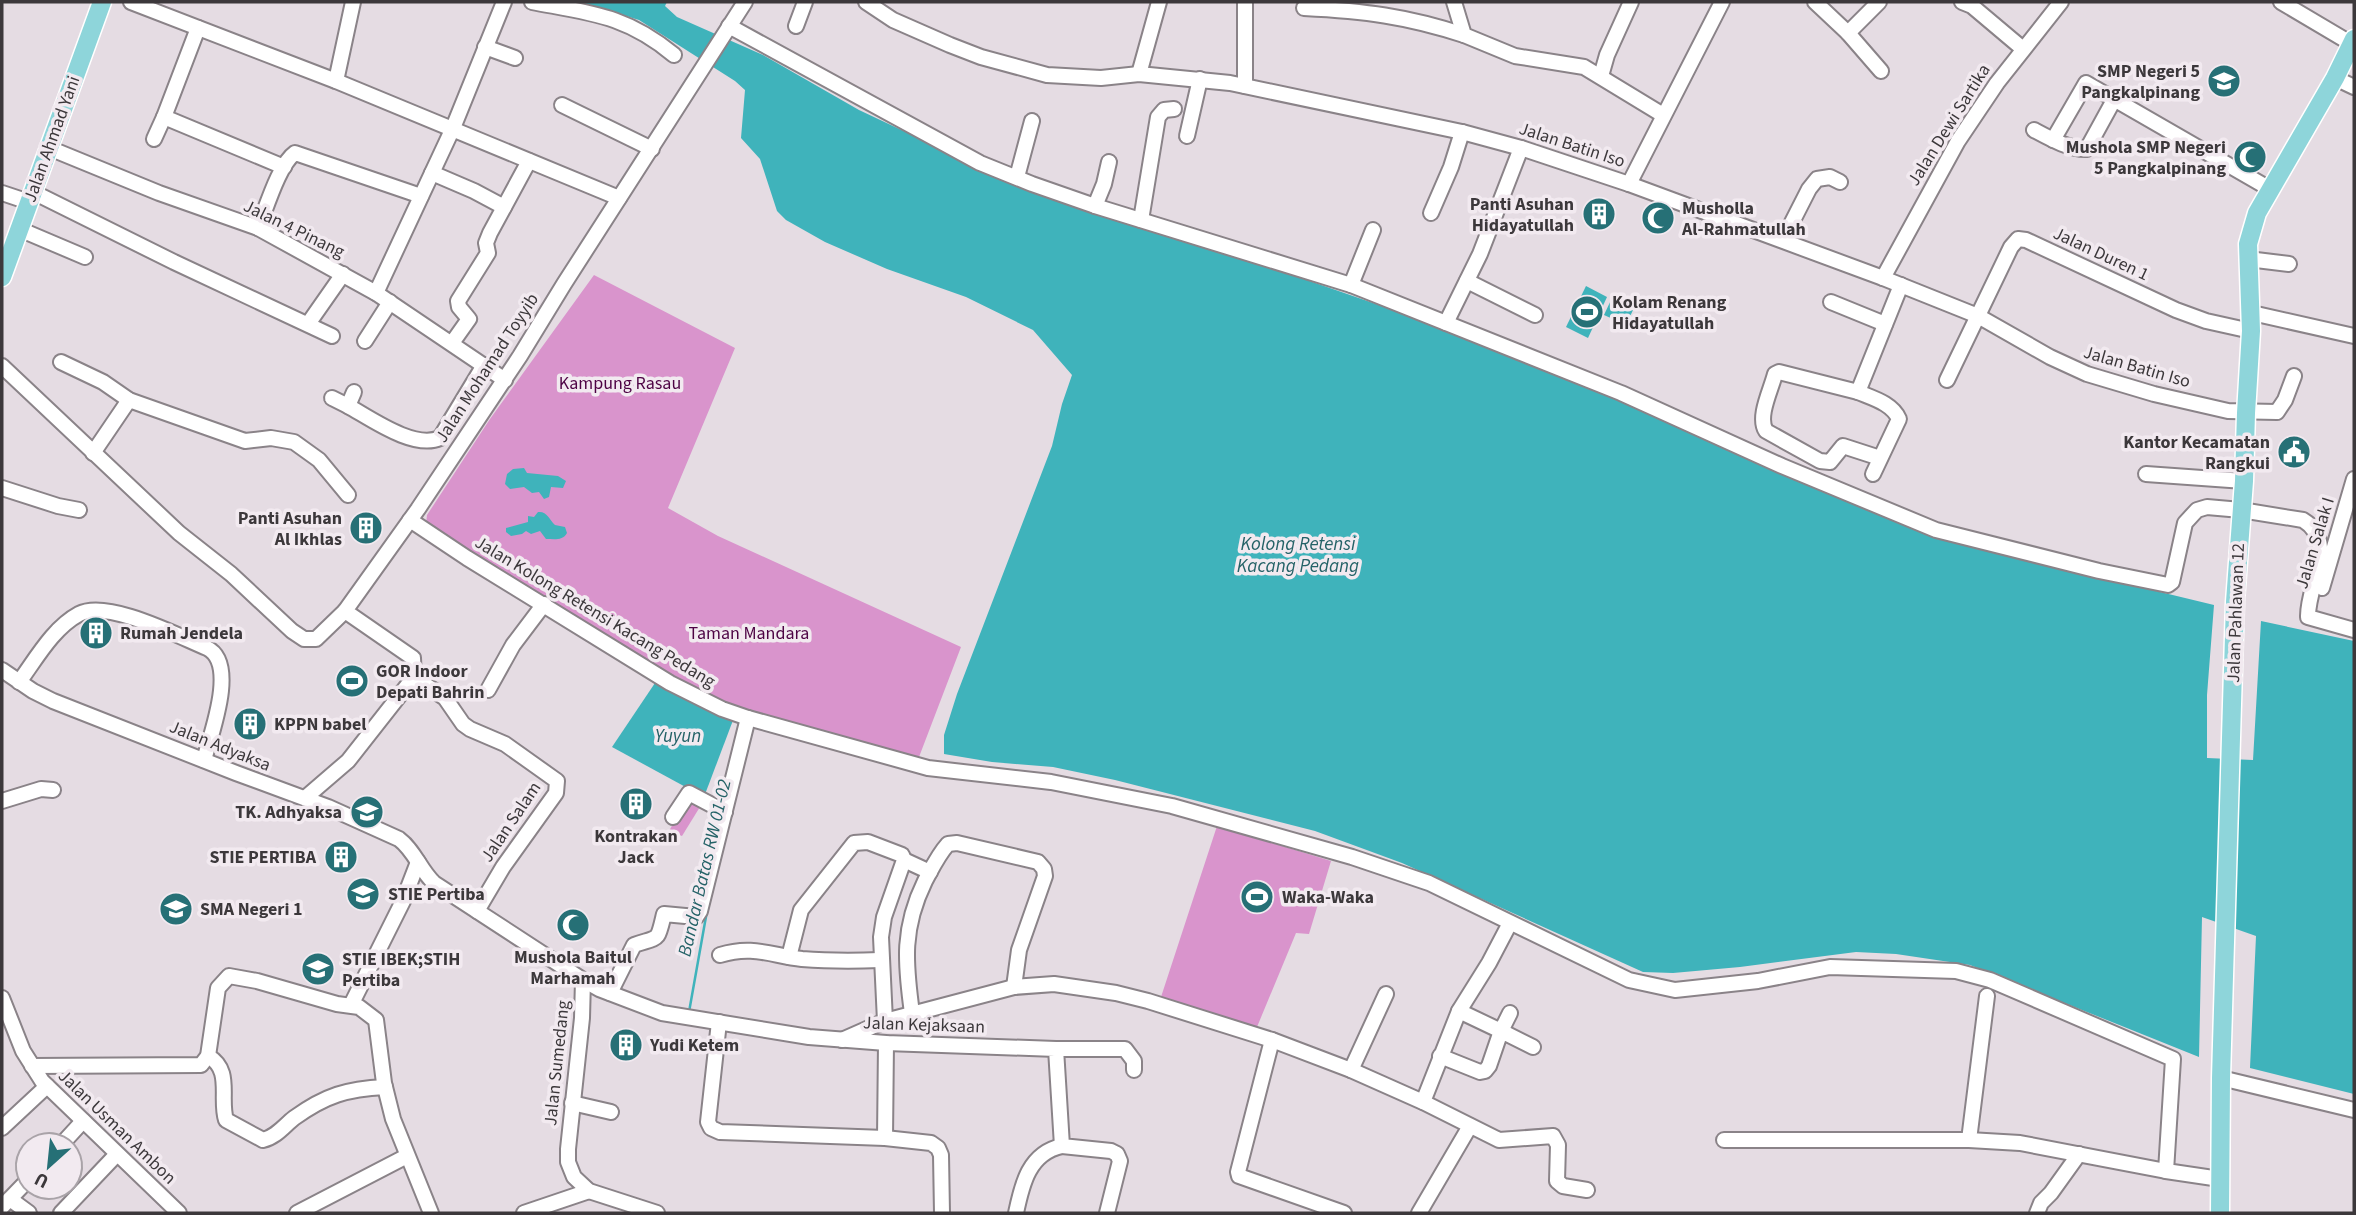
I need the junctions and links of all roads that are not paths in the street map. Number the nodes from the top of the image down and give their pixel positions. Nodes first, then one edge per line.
1 (102, 2) edge
2 (131, 2) edge
3 (353, 2) edge
4 (504, 2) edge
5 (531, 2) edge
6 (745, 2) edge
7 (805, 2) edge
8 (866, 2) edge
9 (1159, 2) edge
10 (1245, 2) edge
11 (1454, 2) edge
12 (1631, 2) edge
13 (1722, 2) edge
14 (1815, 2) edge
15 (1878, 2) edge
16 (1962, 2) edge
17 (2061, 2) edge
18 (2281, 2) edge
19 (1304, 8) dead end
20 (796, 26) dead end
21 (198, 28) junction
22 (726, 30) junction
23 (1848, 33) junction
24 (1464, 35) junction
25 (2353, 41) edge
26 (485, 47) junction
27 (2023, 49) junction
28 (674, 55) dead end
29 (514, 58) dead end
30 (1881, 71) dead end
31 (1139, 74) junction
32 (1601, 76) junction
33 (2335, 78) junction
34 (1200, 79) junction
35 (336, 81) junction
36 (1245, 86) junction
37 (2354, 87) edge
38 (2115, 98) junction
39 (562, 105) dead end
40 (1174, 109) dead end
41 (1663, 115) junction
42 (164, 117) junction
43 (1032, 121) dead end
44 (453, 128) junction
45 (2034, 130) dead end
46 (1462, 132) junction
47 (1187, 136) dead end
48 (154, 139) dead end
49 (2053, 140) junction
50 (49, 148) junction
51 (1521, 148) junction
52 (652, 149) junction
53 (529, 161) junction
54 (1109, 162) dead end
55 (284, 167) junction
56 (432, 173) junction
57 (1017, 177) junction
58 (1840, 182) dead end
59 (1629, 184) junction
60 (2270, 189) junction
61 (2, 193) edge
62 (31, 197) junction
63 (421, 197) junction
64 (619, 198) junction
65 (1094, 206) junction
66 (504, 207) junction
67 (1432, 213) dead end
68 (1141, 220) junction
69 (258, 228) junction
70 (19, 229) junction
71 (1373, 230) dead end
72 (1783, 240) junction
73 (6, 254) edge
74 (85, 257) dead end
75 (2248, 259) junction
76 (2289, 264) dead end
77 (343, 274) junction
78 (2, 277) edge
79 (1883, 278) junction
80 (1466, 281) junction
81 (1351, 285) junction
82 (1901, 285) junction
83 (376, 293) junction
84 (390, 302) junction
85 (1831, 302) dead end
86 (1535, 315) dead end
87 (1978, 316) junction
88 (2251, 322) junction
89 (1446, 323) junction
90 (308, 324) junction
91 (1885, 324) junction
92 (332, 336) dead end
93 (2354, 336) edge
94 (365, 341) dead end
95 (452, 343) junction
96 (61, 362) dead end
97 (484, 365) junction
98 (2, 366) edge
99 (2294, 376) dead end
100 (505, 380) junction
101 (1947, 380) dead end
102 (1858, 392) junction
103 (332, 398) dead end
104 (129, 400) junction
105 (2246, 413) junction
106 (93, 453) junction
107 (1880, 458) junction
108 (1873, 474) dead end
109 (2146, 474) dead end
110 (2354, 479) edge
111 (2244, 481) junction
112 (2, 488) edge
113 (348, 495) dead end
114 (79, 510) dead end
115 (2241, 510) junction
116 (410, 520) junction
117 (544, 604) junction
118 (345, 611) junction
119 (2312, 619) junction
120 (2354, 630) edge
121 (2, 670) edge
122 (415, 677) junction
123 (19, 682) junction
124 (488, 690) dead end
125 (748, 718) junction
126 (204, 760) junction
127 (53, 790) dead end
128 (305, 798) junction
129 (2, 801) edge
130 (725, 811) junction
131 (673, 817) dead end
132 (904, 860) junction
133 (418, 862) junction
134 (930, 872) junction
135 (478, 911) junction
136 (1510, 923) junction
137 (720, 955) dead end
138 (789, 957) junction
139 (880, 960) junction
140 (583, 980) junction
141 (1014, 987) junction
142 (610, 993) junction
143 (1386, 994) dead end
144 (1987, 996) dead end
145 (2, 998) edge
146 (355, 1006) junction
147 (1459, 1011) junction
148 (912, 1013) junction
149 (1510, 1013) dead end
150 (884, 1021) junction
151 (719, 1022) junction
152 (1501, 1031) junction
153 (1272, 1040) junction
154 (842, 1041) junction
155 (886, 1043) junction
156 (1533, 1047) dead end
157 (1056, 1049) junction
158 (208, 1056) junction
159 (1440, 1056) junction
160 (32, 1066) junction
161 (1134, 1070) dead end
162 (1351, 1070) junction
163 (2221, 1078) junction
164 (47, 1086) junction
165 (385, 1087) junction
166 (1423, 1102) junction
167 (572, 1103) junction
168 (2354, 1110) edge
169 (611, 1112) dead end
170 (4, 1121) edge
171 (83, 1121) junction
172 (1470, 1126) junction
173 (74, 1131) edge
174 (885, 1138) junction
175 (1724, 1140) dead end
176 (1969, 1140) junction
177 (1062, 1146) junction
178 (117, 1154) junction
179 (2079, 1154) junction
180 (407, 1156) junction
181 (2166, 1171) junction
182 (2220, 1179) junction
183 (1587, 1190) dead end
184 (589, 1191) junction
185 (6, 1203) edge
186 (649, 1212) edge
187 (29, 1213) edge
188 (61, 1213) edge
189 (179, 1213) edge
190 (297, 1213) edge
191 (431, 1213) edge
192 (524, 1213) edge
193 (942, 1213) edge
194 (1016, 1213) edge
195 (1107, 1213) edge
196 (1344, 1213) edge
197 (1419, 1213) edge
198 (2037, 1213) edge
199 (2220, 1213) edge

1 - 50 main road, Jalan Ahmad Yani
2 - 21 street
3 - 35 street
4 - 26 street
5 - 28 street
6 - 22 street
7 - 20 street
8 - 31 street, Jalan Batin Iso
9 - 31 street
10 - 36 street
11 - 24 street
12 - 32 street
13 - 41 street
14 - 23 street
15 - 23 street
16 - 27 street
17 - 27 street, Jalan Dewi Sartika
18 - 25 street
19 - 24 street
21 - 35 street
21 - 42 street
22 - 52 street, Jalan Mohamad Toyyib
22 - 57 street
23 - 30 street
24 - 32 street
25 - 33 main road, Jalan Pahlawan 12
26 - 29 street
26 - 44 street
27 - 79 street, Jalan Dewi Sartika
31 - 34 street, Jalan Batin Iso
32 - 41 street
33 - 37 street
33 - 60 main road, Jalan Pahlawan 12
34 - 36 street, Jalan Batin Iso
34 - 47 street
35 - 44 street
36 - 46 street, Jalan Batin Iso
38 - 49 street
38 - 49 street
38 - 60 street
39 - 52 street
40 - 68 street
41 - 59 street
42 - 48 street
42 - 55 street
43 - 57 street
44 - 53 street
44 - 56 street
45 - 49 street
46 - 51 street, Jalan Batin Iso
46 - 67 street
50 - 62 main road, Jalan Ahmad Yani
50 - 69 street, Jalan 4 Pinang
51 - 59 street, Jalan Batin Iso
51 - 80 street
52 - 64 street, Jalan Mohamad Toyyib
53 - 64 street
53 - 66 street
54 - 65 street
55 - 63 street
55 - 69 street
56 - 63 street
56 - 66 street
57 - 65 street
58 - 72 street
59 - 72 street, Jalan Batin Iso
60 - 75 main road, Jalan Pahlawan 12
61 - 62 street
62 - 70 main road, Jalan Ahmad Yani
62 - 90 street
63 - 83 street
64 - 100 street, Jalan Mohamad Toyyib
65 - 68 street
66 - 95 street
68 - 81 street
69 - 77 street, Jalan 4 Pinang
70 - 73 main road, Jalan Ahmad Yani
70 - 74 street
71 - 81 street
72 - 79 street, Jalan Batin Iso
73 - 78 main road, Jalan Ahmad Yani
75 - 76 street
75 - 88 main road, Jalan Pahlawan 12
77 - 83 street, Jalan 4 Pinang
77 - 90 street
79 - 82 street, Jalan Batin Iso
80 - 86 street
80 - 89 street
81 - 89 street
82 - 87 street, Jalan Batin Iso
82 - 91 street
83 - 84 street, Jalan 4 Pinang
84 - 94 street
84 - 95 street, Jalan 4 Pinang
85 - 91 street
87 - 88 street, Jalan Duren 1
87 - 101 street, Jalan Duren 1
87 - 105 street, Jalan Batin Iso
88 - 93 street, Jalan Duren 1
88 - 105 main road, Jalan Pahlawan 12
89 - 115 street
90 - 92 street
91 - 102 street
95 - 97 street, Jalan 4 Pinang
96 - 104 street
97 - 100 street, Jalan 4 Pinang
97 - 103 street
98 - 106 street, Jalan Mohamad Toyyib
99 - 105 street, Jalan Batin Iso
100 - 116 street, Jalan Mohamad Toyyib
102 - 107 street
102 - 107 street
104 - 106 street
104 - 113 street
105 - 111 main road, Jalan Pahlawan 12
106 - 118 street, Jalan Mohamad Toyyib
107 - 108 street
109 - 111 street
110 - 119 street, Jalan Salak I
111 - 115 main road, Jalan Pahlawan 12
112 - 114 street
115 - 119 street
115 - 163 main road, Jalan Pahlawan 12
116 - 117 street, Jalan Kolong Retensi Kacang Pedang
116 - 118 street, Jalan Mohamad Toyyib
117 - 124 street
117 - 125 street, Jalan Kolong Retensi Kacang Pedang
118 - 122 street
119 - 120 street
121 - 123 street, Jalan Adyaksa
122 - 128 street
122 - 135 street, Jalan Salam
123 - 126 street, Jalan Adyaksa
123 - 126 street
125 - 130 street
125 - 136 street, Jalan Kolong Retensi Kacang Pedang
126 - 128 street, Jalan Adyaksa
127 - 129 street
128 - 133 street, Jalan Adyaksa
130 - 131 street
130 - 142 street
132 - 134 street
132 - 138 street
132 - 139 street
133 - 135 street, Jalan Sumedang
133 - 146 street
134 - 141 street
134 - 148 street
135 - 140 street, Jalan Sumedang
136 - 147 street
136 - 181 street, Jalan Kolong Retensi Kacang Pedang
137 - 138 street
138 - 139 street
139 - 150 street
140 - 142 street, Jalan Kejaksaan
140 - 167 street, Jalan Sumedang
141 - 148 street
141 - 153 street
142 - 151 street, Jalan Kejaksaan
143 - 162 street
144 - 176 street
145 - 160 street, Jalan Usman Ambon
146 - 158 street
146 - 165 street
147 - 152 street
147 - 159 street
148 - 150 street
149 - 152 street
150 - 154 street
151 - 154 street, Jalan Kejaksaan
151 - 174 street
152 - 156 street
152 - 159 street
153 - 162 street
153 - 196 street
154 - 155 street, Jalan Kejaksaan
155 - 157 street, Jalan Kejaksaan
155 - 174 street
157 - 161 street, Jalan Kejaksaan
157 - 177 street
158 - 160 street, Jalan Usman Ambon
158 - 165 street
159 - 166 street
160 - 164 street, Jalan Usman Ambon
162 - 166 street
163 - 168 street
163 - 182 main road, Jalan Pahlawan 12
164 - 170 street
164 - 171 street, Jalan Usman Ambon
165 - 180 street
166 - 172 street
167 - 169 street
167 - 184 street, Jalan Sumedang
171 - 173 street
171 - 178 street, Jalan Usman Ambon
172 - 183 street
172 - 197 street
174 - 193 street
175 - 176 street
176 - 179 street
177 - 194 street
177 - 195 street
178 - 188 street
178 - 189 street, Jalan Usman Ambon
179 - 181 street
179 - 198 street
180 - 190 street
180 - 191 street
181 - 182 street
182 - 199 main road, Jalan Pahlawan 12
184 - 186 street
184 - 192 street
185 - 187 street

